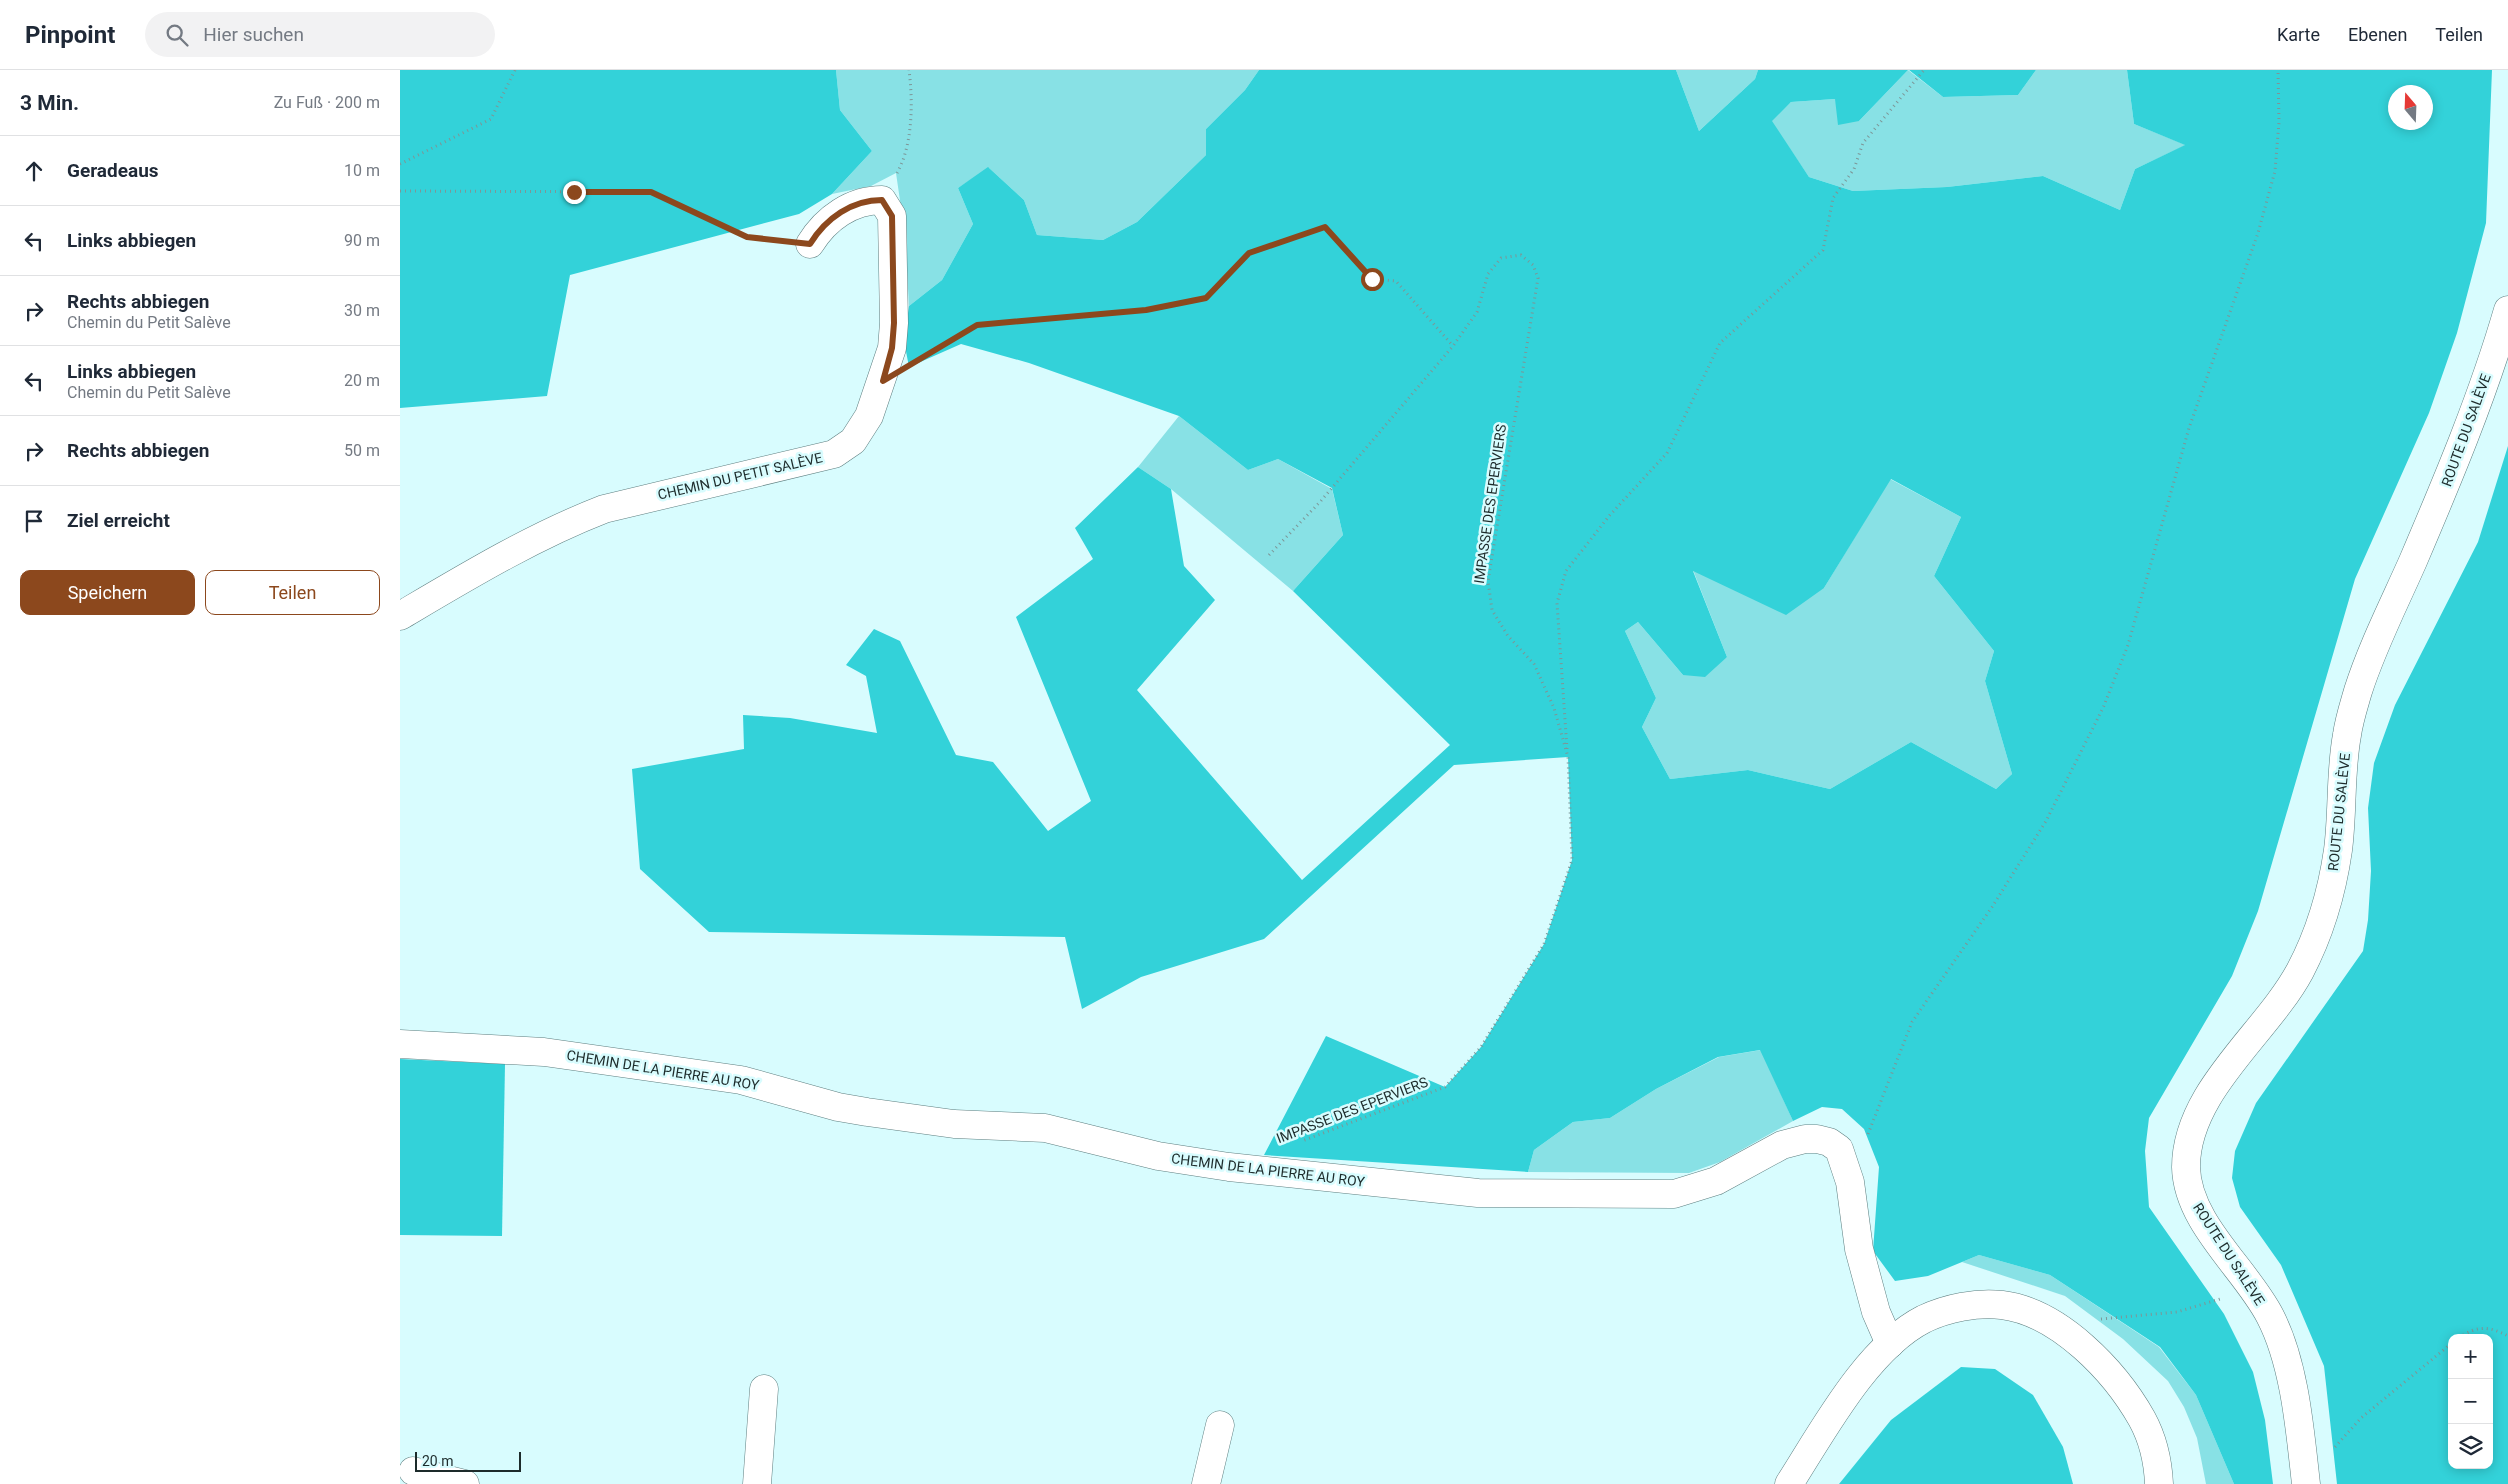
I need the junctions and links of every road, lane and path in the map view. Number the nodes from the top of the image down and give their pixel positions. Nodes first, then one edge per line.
1 (515, 70) edge
2 (909, 70) edge
3 (1924, 70) edge
4 (2278, 70) edge
5 (400, 164) edge
6 (400, 191) edge
7 (882, 200) junction
8 (810, 244) joint
9 (2508, 310) edge
10 (1453, 346) junction
11 (883, 381) junction
12 (1269, 555) dead end
13 (400, 616) edge
14 (1568, 757) junction
15 (400, 1044) edge
16 (1868, 1136) dead end
17 (1300, 1142) dead end
18 (2240, 1274) junction
19 (2059, 1329) junction
20 (2467, 1334) edge
21 (2508, 1336) edge
22 (1890, 1344) junction
23 (2448, 1346) edge
24 (764, 1389) dead end
25 (1220, 1424) dead end
26 (413, 1471) dead end
27 (2306, 1479) edge
28 (465, 1484) edge
29 (757, 1484) edge
30 (1206, 1484) edge
31 (1788, 1484) edge
32 (2159, 1484) edge

1 - 5 path
2 - 7 path
3 - 14 path
4 - 16 path
6 - 8 path
7 - 8 street
7 - 11 street, CHEMIN DU PETIT SALÈVE
9 - 18 street, ROUTE DU SALÈVE
10 - 11 path
10 - 12 path, IMPASSE DES EPERVIERS
10 - 14 path, IMPASSE DES EPERVIERS
11 - 13 street, CHEMIN DU PETIT SALÈVE
14 - 17 path, IMPASSE DES EPERVIERS
15 - 22 street, CHEMIN DE LA PIERRE AU ROY
18 - 19 path
18 - 27 street, ROUTE DU SALÈVE
19 - 22 street
19 - 32 street
20 - 21 path
22 - 31 street
23 - 27 path
24 - 29 street
25 - 30 street
26 - 28 street

